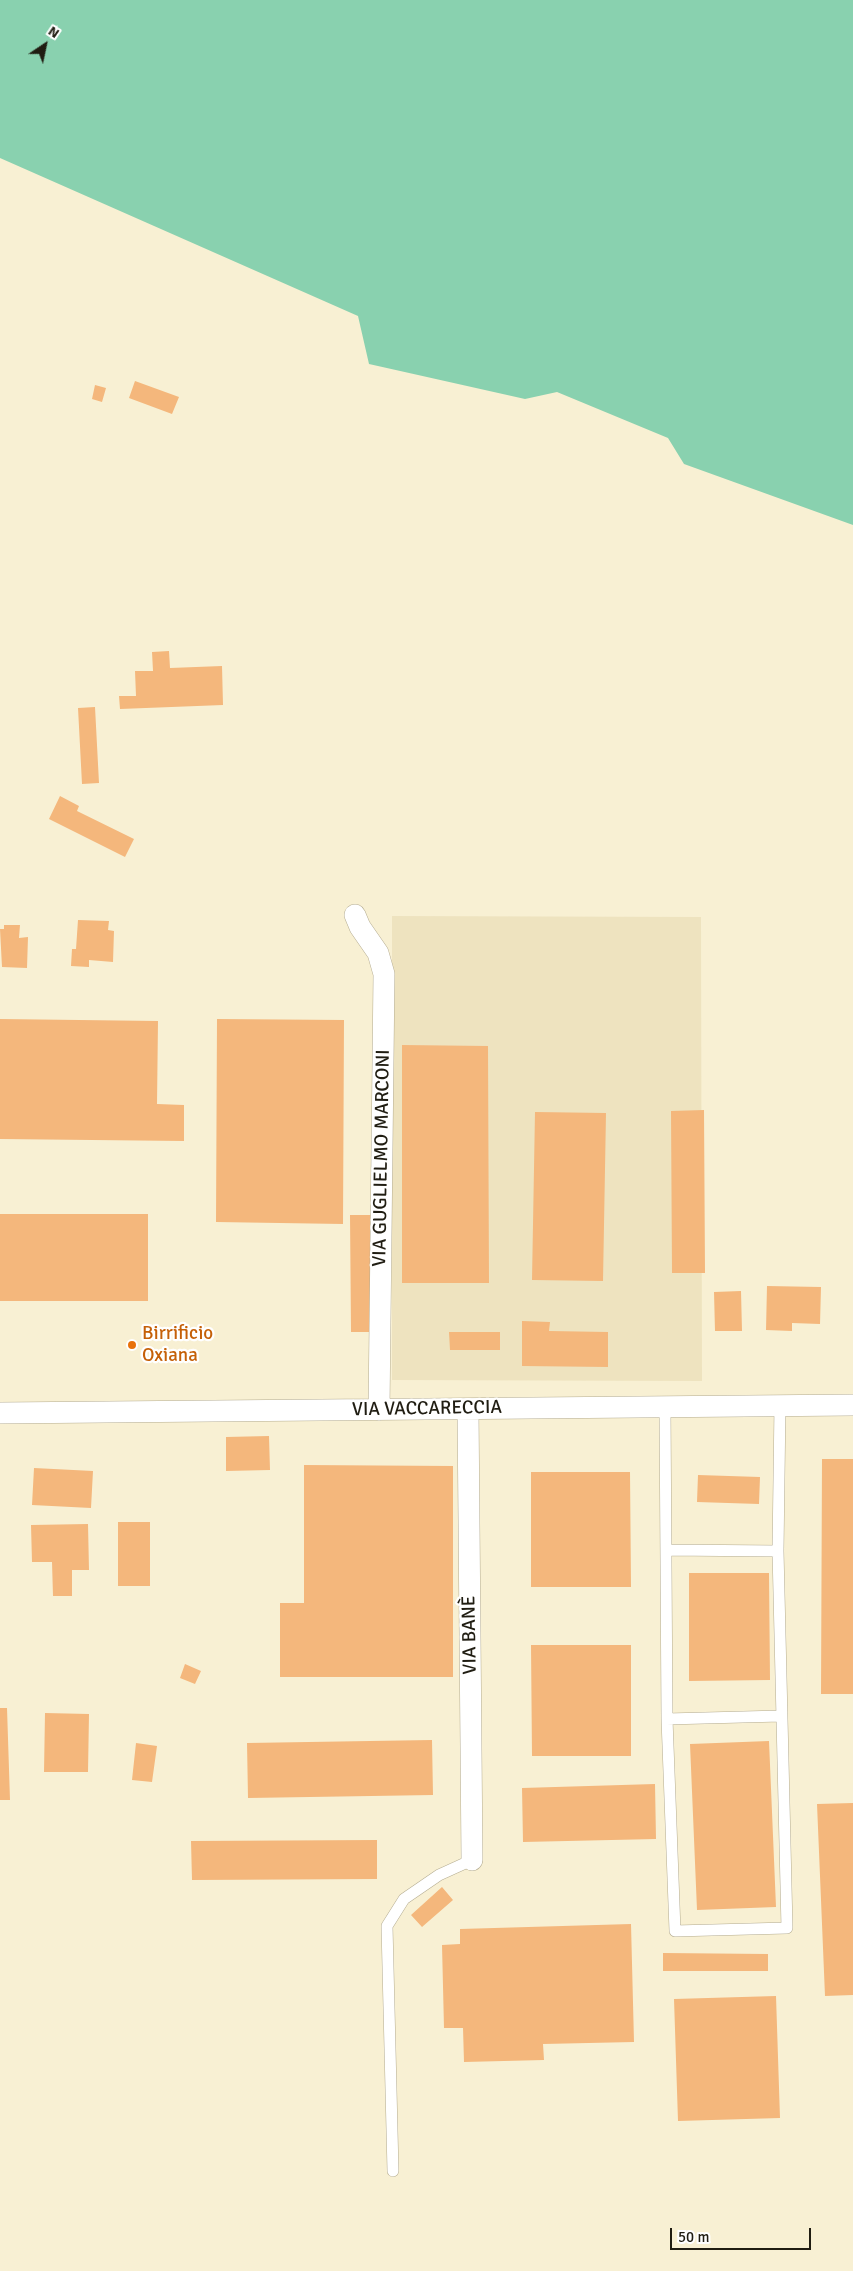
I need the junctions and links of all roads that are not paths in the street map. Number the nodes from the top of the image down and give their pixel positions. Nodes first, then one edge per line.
1 (355, 914) dead end
2 (780, 1405) junction
3 (853, 1405) edge
4 (666, 1408) junction
5 (468, 1409) junction
6 (379, 1410) junction
7 (0, 1413) edge
8 (666, 1550) junction
9 (778, 1551) junction
10 (780, 1716) junction
11 (666, 1718) junction
12 (472, 1860) joint
13 (392, 2171) dead end

1 - 6 street, VIA GUGLIELMO MARCONI
2 - 3 street, VIA VACCARECCIA
2 - 4 street, VIA VACCARECCIA
2 - 9 lane
4 - 5 street, VIA VACCARECCIA
4 - 8 lane
5 - 6 street, VIA VACCARECCIA
5 - 12 street, VIA BANÈ
6 - 7 street, VIA VACCARECCIA
8 - 9 lane
8 - 11 lane
9 - 10 lane
10 - 11 lane
10 - 11 lane
12 - 13 lane

